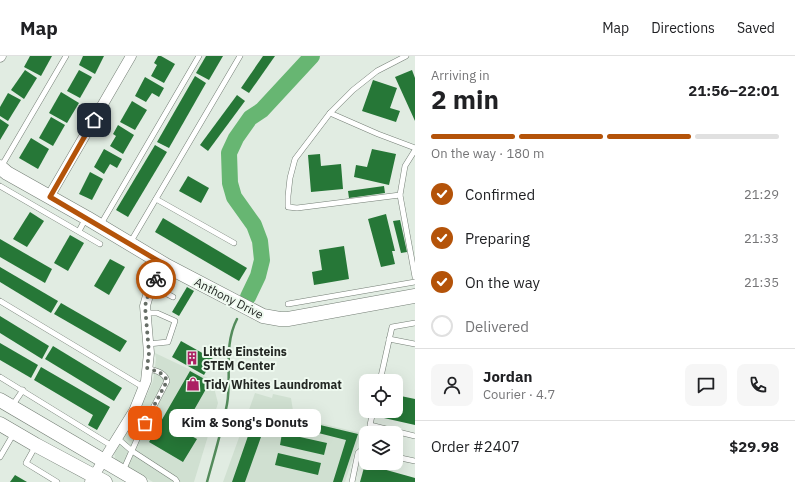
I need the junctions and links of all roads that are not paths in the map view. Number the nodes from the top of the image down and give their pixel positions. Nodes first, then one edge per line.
1 (66, 56) edge
2 (131, 56) edge
3 (200, 56) edge
4 (240, 56) edge
5 (406, 56) edge
6 (330, 113) junction
7 (415, 149) edge
8 (2, 175) edge
9 (400, 195) junction
10 (50, 197) junction
11 (156, 199) junction
12 (86, 218) junction
13 (100, 226) junction
14 (79, 231) junction
15 (234, 243) dead end
16 (100, 244) dead end
17 (130, 244) junction
18 (167, 266) junction
19 (415, 277) edge
20 (415, 282) edge
21 (152, 286) junction
22 (415, 296) edge
23 (173, 297) dead end
24 (0, 301) edge
25 (288, 304) dead end
26 (145, 313) junction
27 (415, 323) edge
28 (389, 339) junction
29 (148, 344) junction
30 (415, 344) edge
31 (147, 368) junction
32 (382, 374) edge
33 (0, 377) edge
34 (143, 387) junction
35 (22, 390) junction
36 (6, 404) edge
37 (372, 418) edge
38 (0, 424) edge
39 (14, 432) junction
40 (415, 436) edge
41 (115, 442) junction
42 (36, 445) junction
43 (132, 450) junction
44 (359, 452) edge
45 (0, 457) edge
46 (403, 459) edge
47 (103, 461) junction
48 (415, 462) edge
49 (122, 472) junction
50 (96, 480) edge
51 (57, 482) edge
52 (140, 482) edge
53 (177, 482) edge
54 (352, 482) edge

1 - 8 lane
2 - 10 street
3 - 13 lane
4 - 11 lane
5 - 6 lane
6 - 7 lane
6 - 9 lane
7 - 9 lane
8 - 10 street, Anthony Drive
8 - 14 lane
9 - 19 lane
10 - 12 street, Anthony Drive
11 - 15 lane
11 - 17 lane
12 - 13 street, Anthony Drive
12 - 14 lane
13 - 17 street, Anthony Drive
14 - 16 lane
17 - 18 street, Anthony Drive
18 - 21 street
18 - 22 street, Anthony Drive
20 - 25 lane
21 - 23 lane
21 - 26 street
24 - 34 lane
26 - 29 street
26 - 29 lane
27 - 28 lane
28 - 30 lane
28 - 32 lane
29 - 31 street
31 - 34 street
31 - 43 lane
33 - 35 lane
34 - 41 street
35 - 36 lane
35 - 41 lane
36 - 47 street
37 - 40 lane
38 - 39 street
39 - 42 street
39 - 45 lane
41 - 43 lane
41 - 47 street
42 - 50 street
42 - 51 lane
43 - 49 lane
43 - 53 lane
44 - 54 lane
46 - 48 lane
47 - 49 street
47 - 50 street
49 - 52 street

